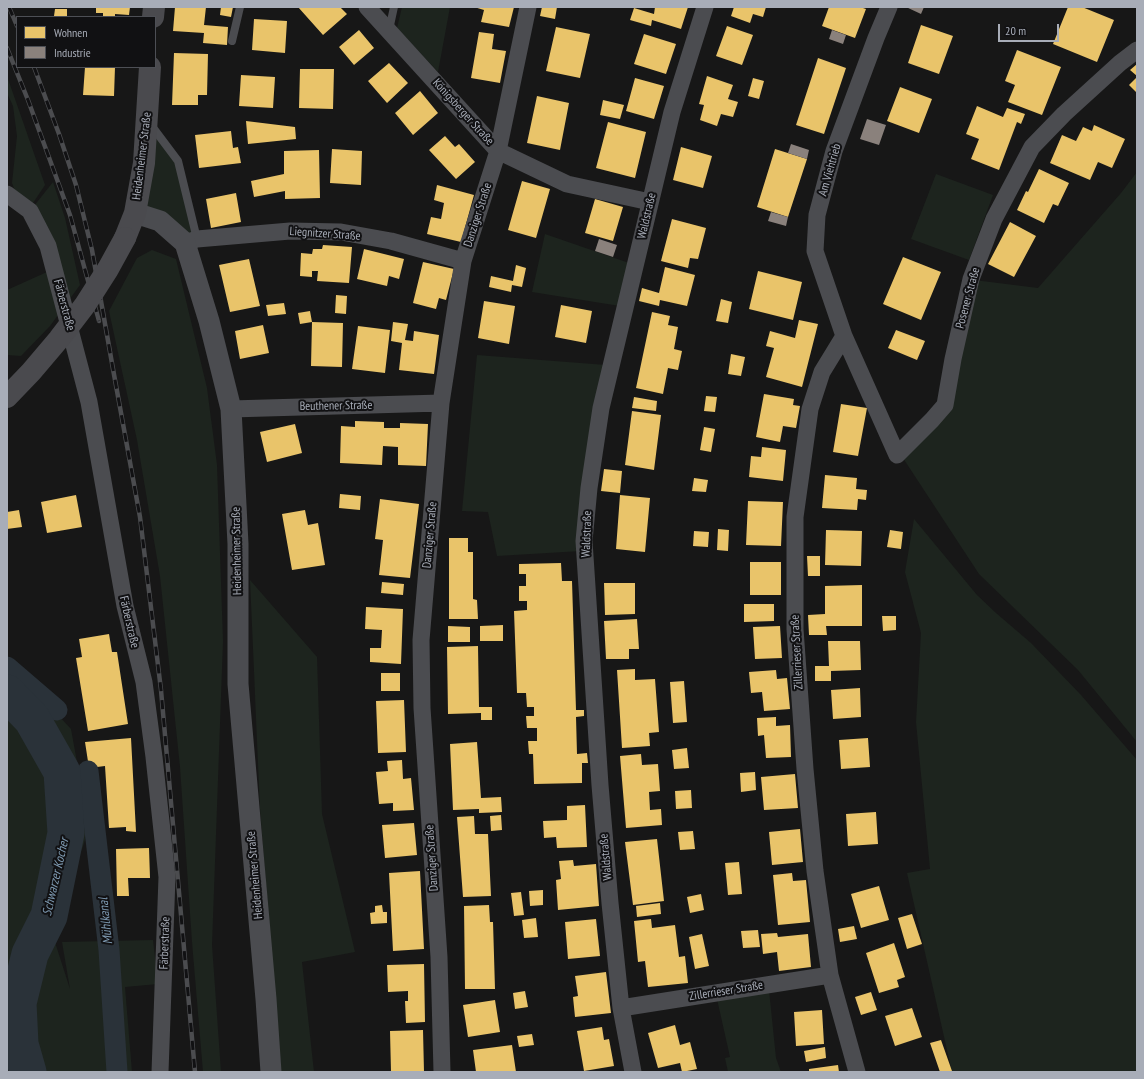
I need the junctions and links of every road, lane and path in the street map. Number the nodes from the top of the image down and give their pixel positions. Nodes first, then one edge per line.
1 (240, 7) edge
2 (367, 7) edge
3 (394, 7) edge
4 (528, 7) edge
5 (705, 7) edge
6 (889, 7) edge
7 (389, 31) junction
8 (232, 41) dead end
9 (1137, 50) edge
10 (150, 68) edge
11 (147, 120) junction
12 (498, 151) junction
13 (7, 194) edge
14 (650, 202) junction
15 (135, 213) junction
16 (191, 241) junction
17 (463, 261) junction
18 (844, 336) junction
19 (7, 396) edge
20 (441, 403) junction
21 (231, 409) junction
22 (830, 975) junction
23 (621, 1008) junction
24 (160, 1072) edge
25 (271, 1072) edge
26 (442, 1072) edge
27 (633, 1072) edge
28 (857, 1072) edge

1 - 8 lane
2 - 7 street, Königsberger Straße
3 - 7 lane
4 - 12 street, Danziger Straße
5 - 14 street, Waldstraße
6 - 18 street, Am Viehtrieb
7 - 12 street, Königsberger Straße
9 - 18 street, Posener Straße
10 - 11 main road, Heidenheimer Straße
11 - 15 main road, Heidenheimer Straße
11 - 16 lane
12 - 14 street, Königsberger Straße
12 - 17 street, Danziger Straße
13 - 24 street, Färberstraße
14 - 23 street, Waldstraße
15 - 16 street, Heidenheimer Straße
15 - 19 main road, bridge
16 - 17 street, Liegnitzer Straße
16 - 21 street, Heidenheimer Straße
17 - 20 street, Danziger Straße
18 - 22 street, Zillerrieser Straße
20 - 21 street, Beuthener Straße
20 - 26 street, Danziger Straße
21 - 25 street, Heidenheimer Straße
22 - 23 street, Zillerrieser Straße
22 - 28 street, Zillerrieser Straße
23 - 27 street, Waldstraße

